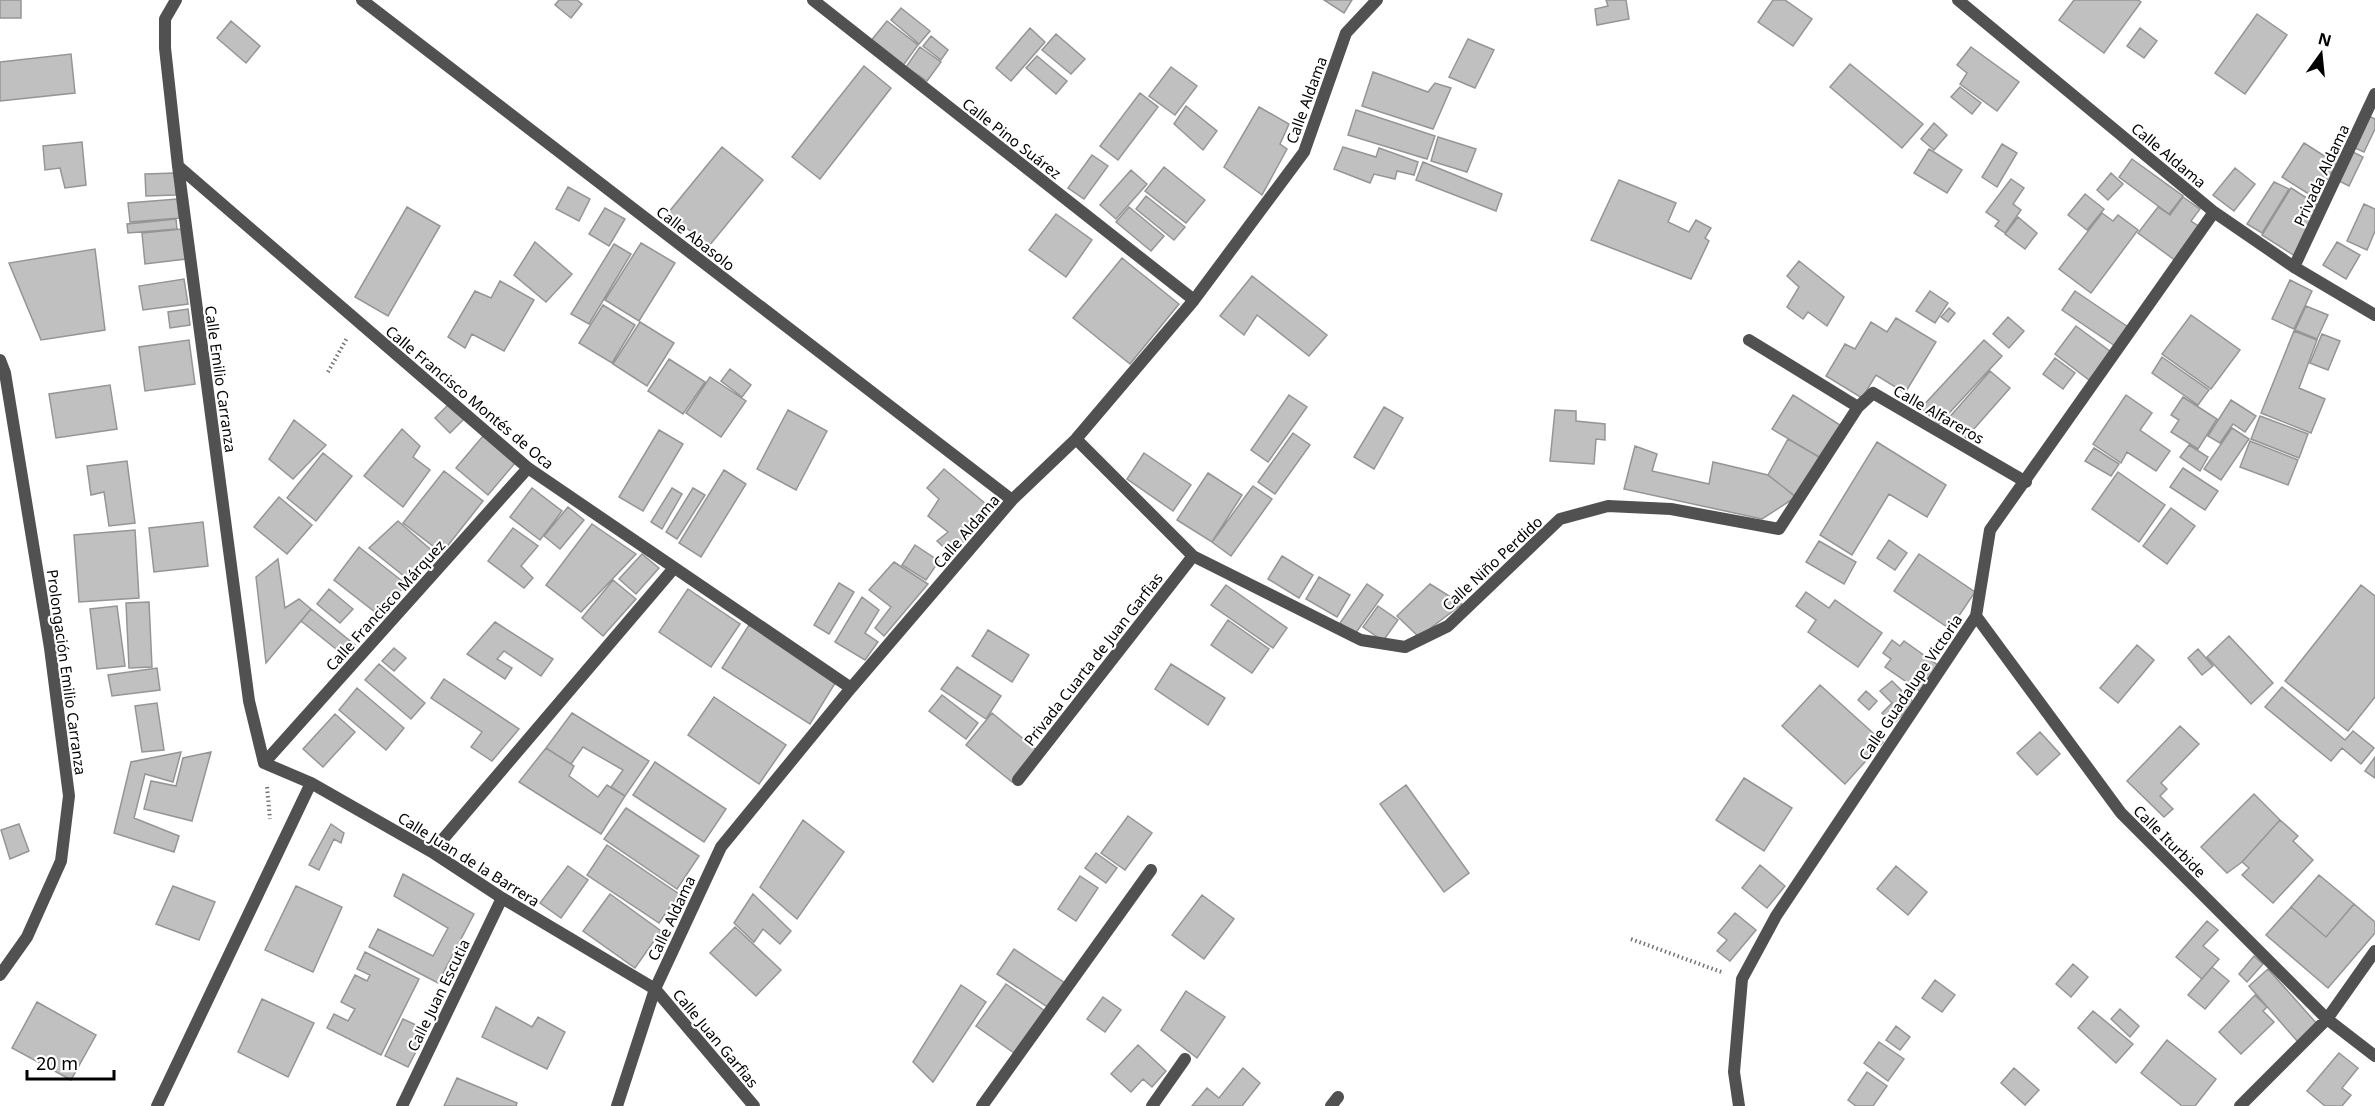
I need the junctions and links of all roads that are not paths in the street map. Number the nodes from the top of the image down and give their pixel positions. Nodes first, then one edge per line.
1 (176, 0) edge
2 (362, 0) edge
3 (813, 0) edge
4 (1377, 0) edge
5 (1958, 0) edge
6 (2375, 94) edge
7 (177, 166) junction
8 (2214, 212) junction
9 (2294, 267) junction
10 (1194, 300) junction
11 (2375, 315) edge
12 (1749, 340) dead end
13 (0, 360) edge
14 (1858, 407) junction
15 (1076, 439) junction
16 (528, 468) junction
17 (2026, 482) junction
18 (1012, 500) junction
19 (1193, 555) junction
20 (674, 568) junction
21 (1976, 616) junction
22 (851, 688) junction
23 (264, 763) junction
24 (1018, 780) dead end
25 (311, 783) junction
26 (432, 852) junction
27 (1151, 870) dead end
28 (502, 898) junction
29 (2375, 951) edge
30 (0, 975) edge
31 (655, 989) junction
32 (2327, 1019) junction
33 (2375, 1056) edge
34 (1185, 1059) dead end
35 (157, 1106) edge
36 (402, 1106) edge
37 (617, 1106) edge
38 (754, 1106) edge
39 (982, 1106) edge
40 (1152, 1106) edge
41 (1739, 1106) edge
42 (2240, 1106) edge

1 - 7 street, Calle Emilio Carranza
2 - 18 street, Calle Abasolo
3 - 10 street, Calle Pino Suárez
4 - 10 street, Calle Aldama
5 - 8 street, Calle Aldama
6 - 9 street, Privada Aldama
7 - 16 street, Calle Francisco Montés de Oca
7 - 23 street, Calle Emilio Carranza
8 - 9 street, Calle Aldama
8 - 17 street, Calle Guadalupe Victoria
9 - 11 street, Calle Aldama
10 - 15 street, Calle Aldama
12 - 14 street
13 - 30 street, Prolongación Emilio Carranza
14 - 17 street, Calle Alfareros
14 - 19 street, Calle Niño Perdido
15 - 18 street, Calle Aldama
15 - 19 street, Calle Niño Perdido
16 - 20 street, Calle Francisco Montés de Oca
16 - 23 street, Calle Francisco Márquez
17 - 21 street, Calle Guadalupe Victoria
18 - 22 street, Calle Aldama
19 - 24 street, Privada Cuarta de Juan Garfias
20 - 22 street, Calle Francisco Montés de Oca
20 - 26 street
21 - 32 street, Calle Iturbide
21 - 41 street, Calle Guadalupe Victoria
22 - 31 street, Calle Aldama
23 - 25 street, Calle Juan de la Barrera
25 - 26 street, Calle Juan de la Barrera
25 - 35 street
26 - 28 street, Calle Juan de la Barrera
27 - 39 street
28 - 31 street, Calle Juan de la Barrera
28 - 36 street, Calle Juan Escutia
29 - 32 street
31 - 37 street, Calle Aldama
31 - 38 street, Calle Juan Garfias
32 - 33 street, Calle Iturbide
32 - 42 street
34 - 40 street

